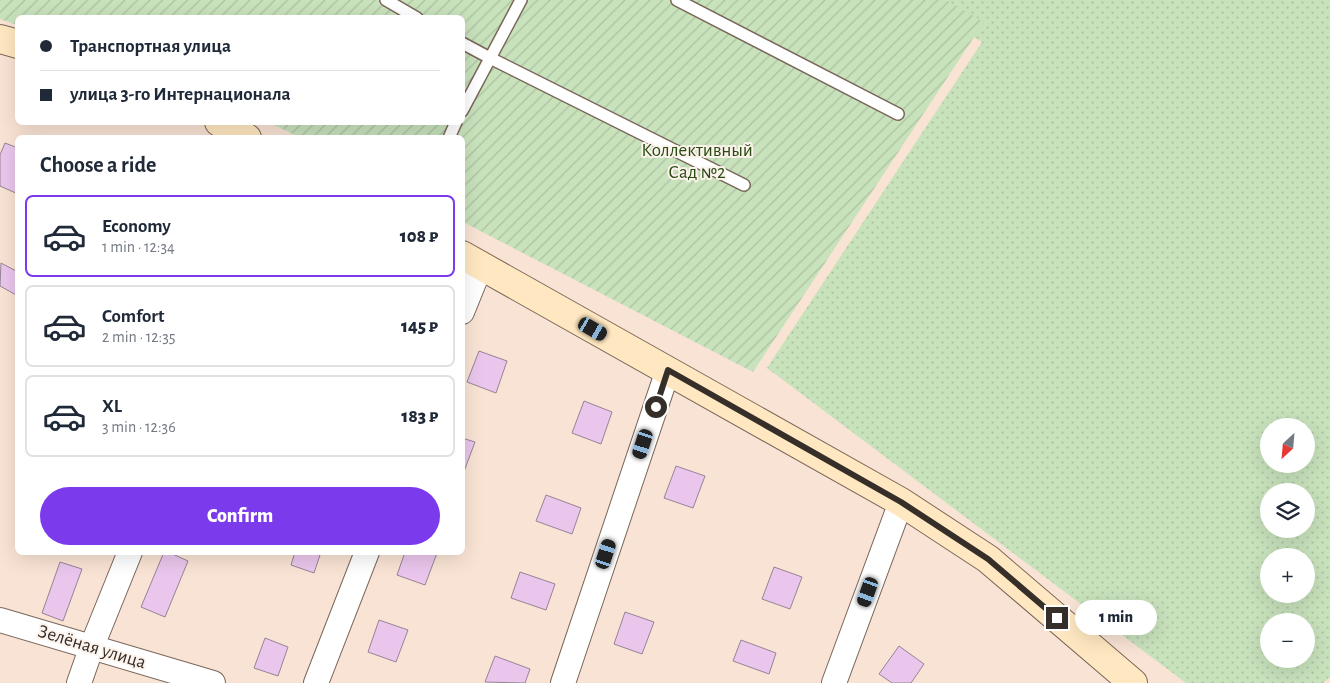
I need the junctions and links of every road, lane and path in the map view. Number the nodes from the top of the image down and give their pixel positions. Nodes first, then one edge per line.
1 (386, 0) edge
2 (521, 0) edge
3 (677, 0) edge
4 (412, 15) edge
5 (0, 39) edge
6 (15, 43) edge
7 (465, 45) edge
8 (490, 58) junction
9 (465, 105) edge
10 (898, 114) dead end
11 (224, 125) edge
12 (242, 135) edge
13 (744, 185) dead end
14 (472, 260) edge
15 (465, 296) edge
16 (668, 370) junction
17 (901, 502) junction
18 (129, 555) edge
19 (366, 555) edge
20 (0, 620) edge
21 (92, 646) junction
22 (1129, 681) edge
23 (79, 683) edge
24 (213, 683) edge
25 (316, 683) edge
26 (563, 683) edge
27 (834, 683) edge

1 - 4 lane
2 - 8 lane
3 - 10 lane
5 - 6 main road
7 - 8 lane
8 - 9 lane
8 - 13 lane
11 - 12 main road
14 - 15 street
14 - 16 main road
16 - 17 main road
16 - 26 street
17 - 22 main road
17 - 27 street
18 - 21 street
19 - 25 street
20 - 21 street, Зелёная улица
21 - 23 street
21 - 24 street, Зелёная улица

